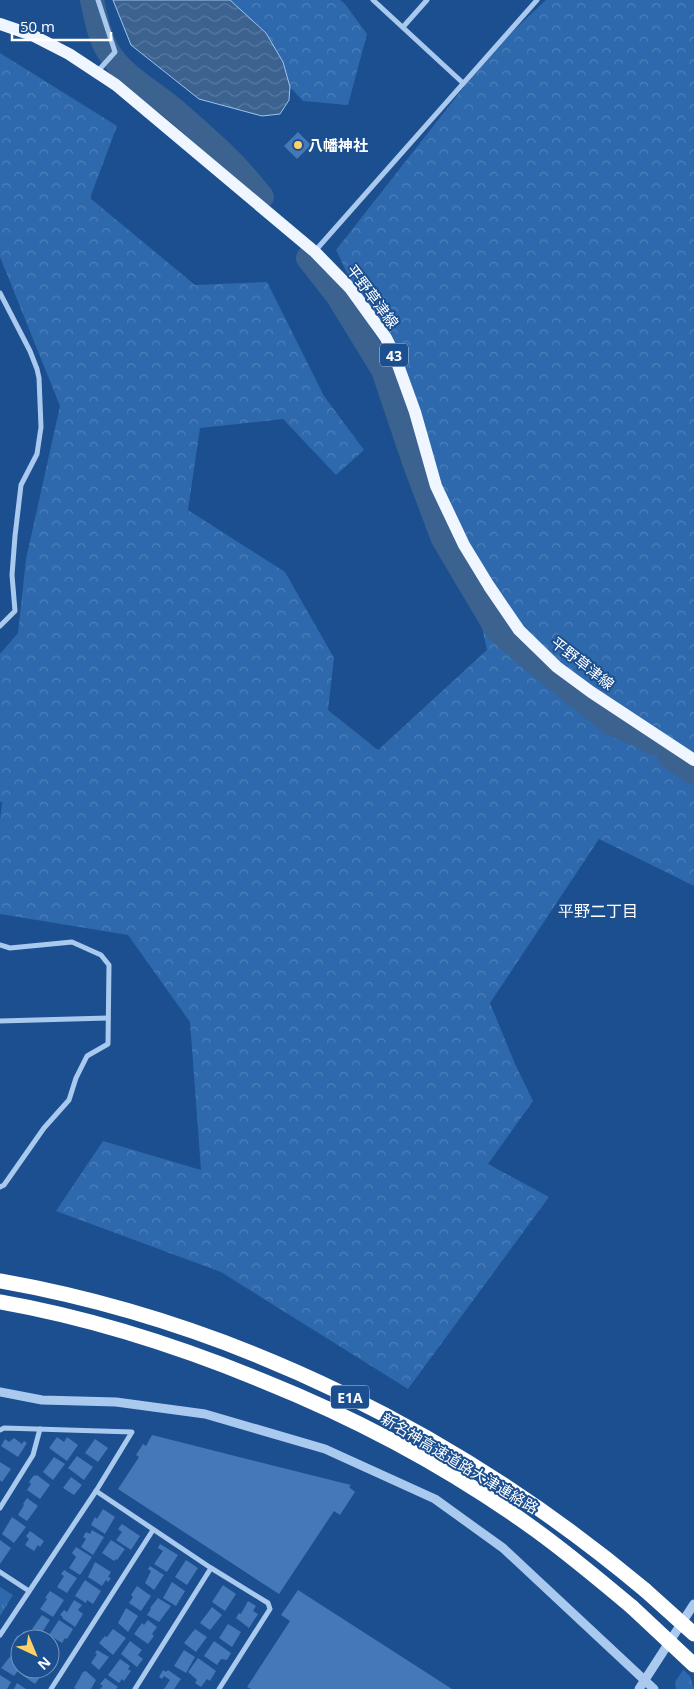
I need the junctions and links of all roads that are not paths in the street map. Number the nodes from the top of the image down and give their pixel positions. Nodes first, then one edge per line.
1 (98, 0) edge
2 (372, 0) edge
3 (427, 0) edge
4 (537, 0) edge
5 (0, 24) edge
6 (403, 27) junction
7 (98, 71) junction
8 (464, 83) junction
9 (315, 252) junction
10 (0, 293) edge
11 (0, 626) edge
12 (694, 760) edge
13 (0, 945) edge
14 (108, 1018) junction
15 (0, 1021) edge
16 (0, 1187) edge
17 (0, 1282) edge
18 (6, 1303) edge
19 (0, 1392) edge
20 (40, 1429) junction
21 (0, 1430) edge
22 (96, 1491) junction
23 (0, 1508) edge
24 (153, 1530) junction
25 (211, 1568) junction
26 (0, 1572) edge
27 (29, 1591) junction
28 (694, 1604) edge
29 (694, 1634) edge
30 (0, 1635) edge
31 (694, 1665) edge
32 (645, 1680) junction
33 (51, 1689) edge
34 (135, 1689) edge
35 (219, 1689) edge
36 (639, 1689) edge
37 (654, 1689) edge

1 - 7 street
2 - 6 street
3 - 6 street
4 - 8 street
5 - 7 main road, 平野草津線 / 43
6 - 8 street
7 - 9 main road, 平野草津線 / 43
8 - 9 street
9 - 12 main road, 平野草津線 / 43
10 - 11 street
13 - 14 street
14 - 15 street
14 - 16 street
17 - 29 highway, 新名神高速道路大津連絡路 / E1A, bridge
18 - 31 highway, 新名神高速道路大津連絡路 / E1A, bridge
19 - 32 street
20 - 21 street
20 - 22 street
20 - 23 street
22 - 24 street
22 - 27 street
24 - 25 street
24 - 33 street
25 - 34 street
25 - 35 street
26 - 27 street
27 - 30 street
28 - 32 street
32 - 36 street
32 - 37 street

